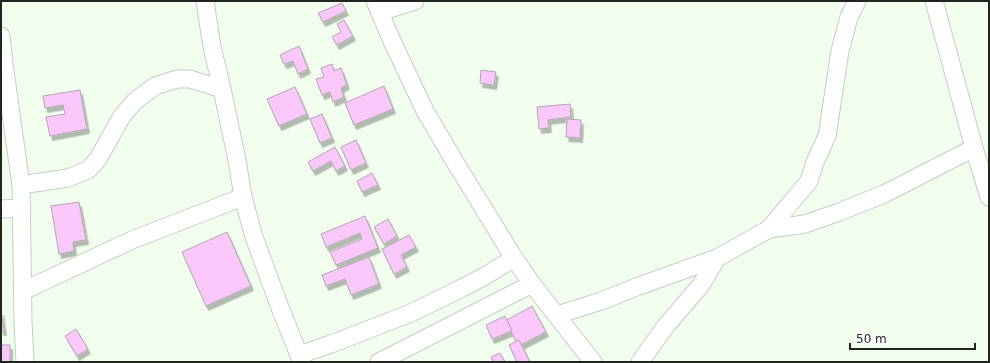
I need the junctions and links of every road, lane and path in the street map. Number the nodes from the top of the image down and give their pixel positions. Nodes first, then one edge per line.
1 (205, 1) edge
2 (415, 1) edge
3 (857, 1) edge
4 (934, 1) edge
5 (378, 6) edge
6 (1, 36) edge
7 (222, 89) junction
8 (974, 148) junction
9 (21, 185) junction
10 (243, 197) junction
11 (989, 197) edge
12 (22, 208) junction
13 (1, 209) edge
14 (769, 229) junction
15 (514, 258) junction
16 (717, 258) junction
17 (532, 284) junction
18 (22, 291) junction
19 (557, 315) junction
20 (300, 359) edge
21 (25, 362) edge
22 (379, 362) edge
23 (593, 362) edge
24 (640, 362) edge

1 - 7 street
2 - 5 street
3 - 14 street
4 - 8 street
5 - 15 street
6 - 9 street
7 - 9 street
7 - 10 street
8 - 11 street
8 - 14 street
9 - 12 street
10 - 18 street
10 - 20 street
12 - 13 street
12 - 18 street
14 - 16 street
15 - 17 street
15 - 20 street
16 - 19 street
16 - 24 street
17 - 19 street
17 - 22 street
18 - 21 street
19 - 23 street

